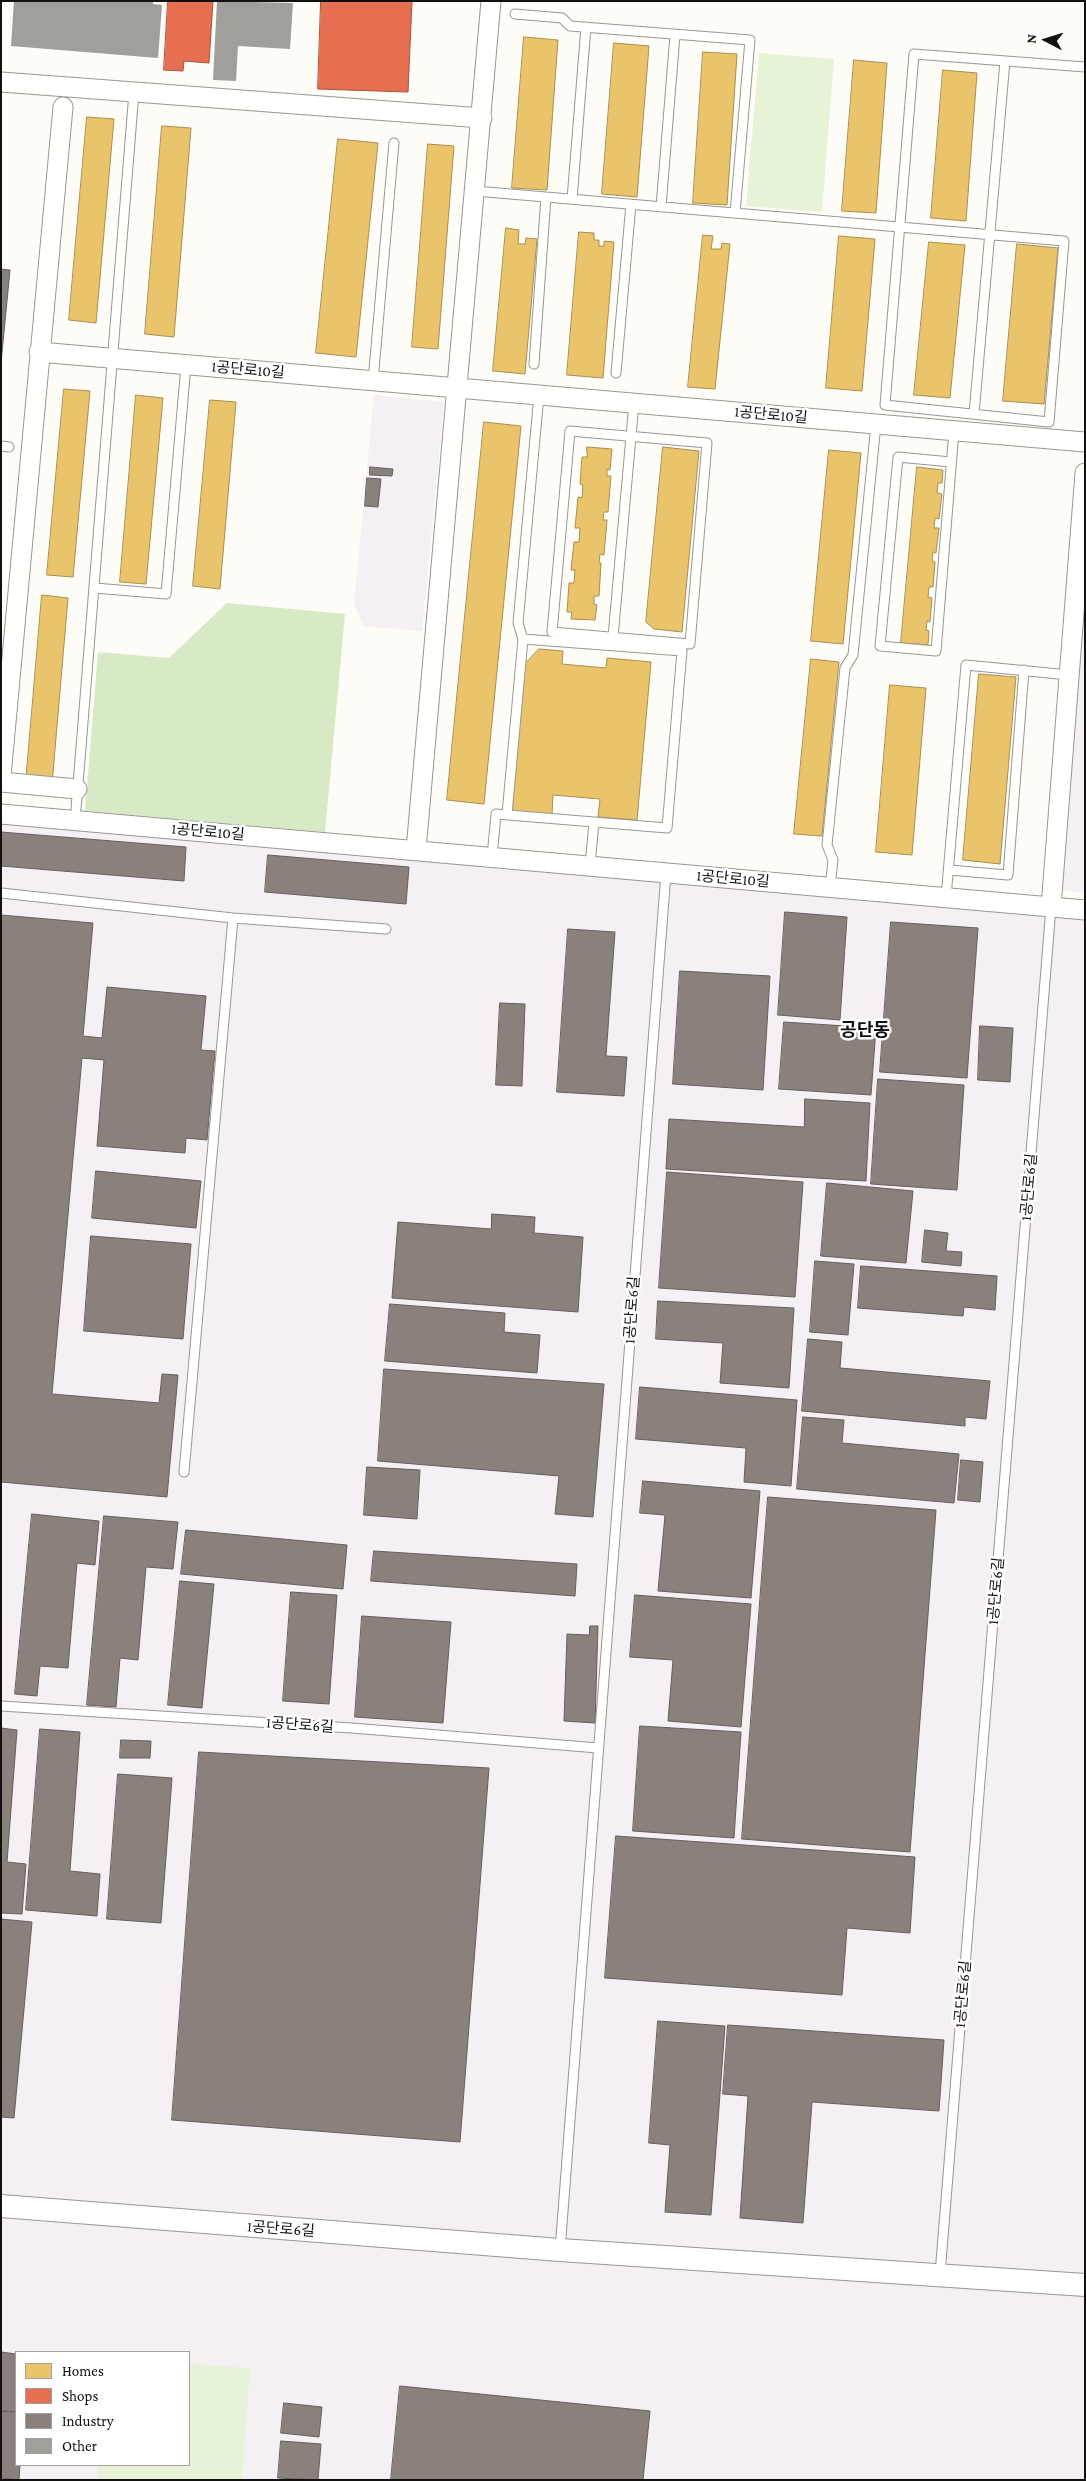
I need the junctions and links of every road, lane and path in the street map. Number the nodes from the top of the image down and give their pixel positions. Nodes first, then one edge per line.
1 (491, 1) edge
2 (515, 14) dead end
3 (586, 27) junction
4 (675, 34) junction
5 (1005, 61) junction
6 (1085, 68) edge
7 (1, 82) edge
8 (134, 92) junction
9 (63, 107) dead end
10 (482, 118) junction
11 (394, 143) dead end
12 (474, 191) junction
13 (546, 197) junction
14 (572, 200) junction
15 (631, 204) junction
16 (661, 207) junction
17 (735, 213) junction
18 (900, 228) junction
19 (990, 235) junction
20 (39, 352) junction
21 (114, 359) junction
22 (534, 364) dead end
23 (186, 365) junction
24 (616, 373) dead end
25 (373, 381) junction
26 (458, 388) junction
27 (539, 395) junction
28 (634, 403) junction
29 (974, 414) junction
30 (876, 424) junction
31 (954, 431) junction
32 (631, 437) junction
33 (1085, 442) edge
34 (951, 462) junction
35 (1085, 473) edge
36 (95, 588) junction
37 (613, 637) junction
38 (523, 639) junction
39 (1024, 670) junction
40 (1069, 675) junction
41 (1, 776) edge
42 (1, 782) edge
43 (77, 789) junction
44 (76, 809) dead end
45 (1, 814) edge
46 (507, 814) junction
47 (594, 822) junction
48 (416, 850) junction
49 (492, 857) junction
50 (590, 866) junction
51 (949, 870) junction
52 (666, 873) junction
53 (830, 887) junction
54 (1, 893) edge
55 (946, 897) junction
56 (1051, 907) junction
57 (1085, 910) edge
58 (233, 918) junction
59 (386, 929) dead end
60 (184, 1472) dead end
61 (1, 1706) edge
62 (598, 1748) junction
63 (1, 2206) edge
64 (560, 2250) junction
65 (940, 2274) junction
66 (1085, 2285) edge

1 - 10 street
2 - 3 lane
3 - 4 lane
3 - 14 lane
4 - 16 lane
4 - 17 lane
5 - 6 lane
5 - 18 lane
5 - 19 lane
7 - 8 street
8 - 10 street
8 - 21 lane
9 - 20 street
10 - 12 street
11 - 25 lane
12 - 13 lane
12 - 26 street
13 - 14 lane
13 - 22 lane
14 - 15 lane
15 - 16 lane
15 - 24 lane
16 - 17 lane
17 - 18 lane
18 - 19 lane
18 - 29 lane
19 - 29 lane
19 - 29 lane
20 - 21 street, 1공단로10길
20 - 41 street
21 - 23 street, 1공단로10길
21 - 36 lane
23 - 25 street, 1공단로10길
23 - 36 lane
25 - 26 street, 1공단로10길
26 - 27 street, 1공단로10길
26 - 48 street
27 - 28 street, 1공단로10길
27 - 38 lane
28 - 30 street, 1공단로10길
28 - 32 lane
30 - 31 street, 1공단로10길
30 - 53 lane
31 - 33 street, 1공단로10길
31 - 34 lane
32 - 37 lane
32 - 37 lane
32 - 37 lane
34 - 34 lane
35 - 40 street
36 - 43 lane
38 - 46 lane
38 - 47 lane
39 - 40 lane
39 - 51 lane
39 - 51 lane
40 - 56 street
42 - 43 street
43 - 44 lane
45 - 48 street, 1공단로10길
46 - 47 lane
46 - 49 lane
47 - 50 lane
48 - 49 street, 1공단로10길
49 - 50 street, 1공단로10길
50 - 52 street, 1공단로10길
51 - 55 lane
52 - 53 street, 1공단로10길
52 - 62 lane, 1공단로6길
53 - 55 street, 1공단로10길
54 - 58 lane
55 - 56 street, 1공단로10길
56 - 57 street, 1공단로10길
56 - 65 lane, 1공단로6길
58 - 59 lane
58 - 60 lane
61 - 62 lane, 1공단로6길
62 - 64 lane, 1공단로6길
63 - 64 street, 1공단로6길
64 - 65 street, 1공단로6길
65 - 66 street, 1공단로6길

